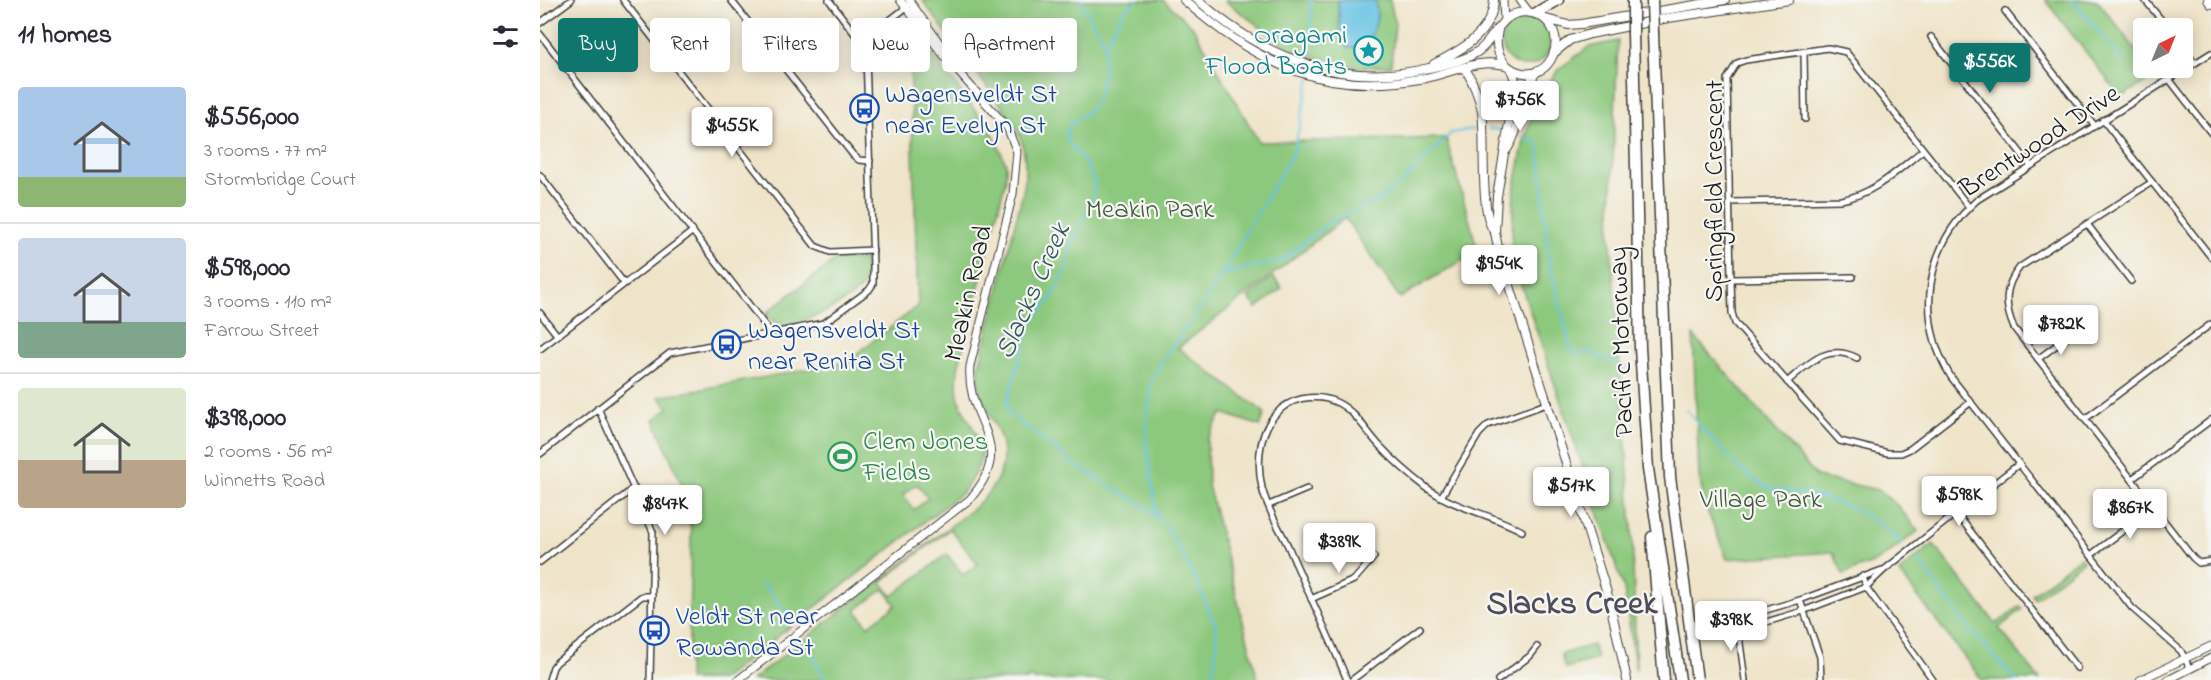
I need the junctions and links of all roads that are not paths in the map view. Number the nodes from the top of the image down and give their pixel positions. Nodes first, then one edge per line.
1 (571, 0) edge
2 (623, 0) edge
3 (731, 0) edge
4 (829, 0) edge
5 (900, 0) edge
6 (1184, 0) edge
7 (1198, 0) edge
8 (1494, 0) edge
9 (1503, 0) edge
10 (1520, 0) edge
11 (1558, 0) edge
12 (1633, 0) edge
13 (1652, 0) edge
14 (1725, 0) edge
15 (1789, 0) edge
16 (2145, 0) edge
17 (2208, 0) edge
18 (909, 4) edge
19 (2211, 4) edge
20 (2005, 11) dead end
21 (1536, 14) junction
22 (891, 18) edge
23 (2160, 18) edge
24 (1504, 21) junction
25 (540, 23) edge
26 (851, 29) edge
27 (1498, 30) junction
28 (540, 34) edge
29 (1931, 37) dead end
30 (1804, 51) junction
31 (1554, 53) junction
32 (2211, 53) edge
33 (2193, 61) edge
34 (2195, 63) junction
35 (1508, 67) junction
36 (1465, 68) junction
37 (1424, 69) junction
38 (1537, 71) junction
39 (867, 72) edge
40 (2169, 79) junction
41 (1805, 119) dead end
42 (2103, 120) junction
43 (2095, 126) junction
44 (2211, 133) edge
45 (1923, 150) junction
46 (1505, 152) junction
47 (870, 161) junction
48 (2030, 165) junction
49 (540, 175) edge
50 (2152, 182) junction
51 (1730, 202) junction
52 (1969, 207) junction
53 (2087, 224) junction
54 (693, 231) junction
55 (1495, 232) junction
56 (873, 250) junction
57 (2211, 257) edge
58 (1853, 277) dead end
59 (1731, 279) junction
60 (2131, 281) dead end
61 (624, 283) junction
62 (540, 313) edge
63 (2211, 324) edge
64 (771, 333) junction
65 (2070, 335) dead end
66 (557, 336) junction
67 (540, 349) edge
68 (1857, 358) dead end
69 (2038, 359) junction
70 (1787, 382) junction
71 (1971, 402) junction
72 (1549, 403) junction
73 (598, 408) junction
74 (2085, 419) junction
75 (2211, 420) edge
76 (540, 454) edge
77 (2019, 464) junction
78 (1648, 469) junction
79 (2132, 479) junction
80 (634, 488) junction
81 (1307, 489) dead end
82 (1442, 497) junction
83 (1269, 505) junction
84 (2154, 507) junction
85 (1957, 514) junction
86 (1522, 531) dead end
87 (2091, 555) junction
88 (1374, 557) dead end
89 (2211, 561) edge
90 (540, 562) edge
91 (1884, 570) junction
92 (1863, 576) junction
93 (1866, 587) junction
94 (652, 596) junction
95 (1311, 599) junction
96 (1800, 600) junction
97 (1803, 611) junction
98 (1420, 628) dead end
99 (1741, 634) junction
100 (2211, 646) edge
101 (1537, 647) dead end
102 (2185, 658) junction
103 (2211, 658) edge
104 (2077, 668) dead end
105 (2190, 669) junction
106 (549, 680) edge
107 (650, 680) edge
108 (738, 680) edge
109 (1347, 680) edge
110 (1352, 680) edge
111 (1498, 680) edge
112 (1627, 680) edge
113 (1664, 680) edge
114 (1680, 680) edge
115 (1697, 680) edge
116 (1745, 680) edge
117 (1821, 680) edge
118 (1933, 680) edge
119 (2139, 680) edge
120 (2168, 680) edge

1 - 25 street
2 - 56 street
3 - 47 street
4 - 26 street
5 - 18 street, Meakin Road
6 - 36 main road
7 - 37 main road
8 - 37 main road
9 - 24 street
10 - 21 street
11 - 21 highway
12 - 78 highway, Pacific Motorway, bridge
13 - 115 highway, Pacific Motorway, bridge
14 - 21 main road
15 - 31 main road
16 - 23 street
17 - 19 main road
18 - 22 street
18 - 108 street, Meakin Road
20 - 43 street
21 - 24 main road
21 - 31 main road
24 - 27 main road
27 - 35 main road
27 - 37 main road
28 - 54 street
29 - 48 street
30 - 41 street
30 - 45 street, Springfield Crescent
30 - 51 street, Springfield Crescent
31 - 38 main road
32 - 34 street, Brentwood Drive
33 - 34 street
34 - 40 street, Brentwood Drive
35 - 36 main road
35 - 38 main road
35 - 46 main road
36 - 55 main road
38 - 46 main road
39 - 47 street
40 - 42 street, Brentwood Drive
40 - 44 street
42 - 43 street, Brentwood Drive
42 - 50 street
43 - 48 street, Brentwood Drive
45 - 51 street
45 - 52 street, Springfield Crescent
46 - 55 main road
47 - 56 street
48 - 52 street, Brentwood Drive
49 - 61 street
50 - 53 street
50 - 57 street
51 - 59 street, Springfield Crescent
52 - 71 street, Brentwood Drive
53 - 60 street
53 - 69 street
54 - 61 street
54 - 64 street
55 - 72 main road
56 - 64 street
58 - 59 street
59 - 70 street, Springfield Crescent
61 - 66 street
62 - 66 street
63 - 74 street
64 - 73 street
65 - 69 street
66 - 67 street
68 - 70 street
69 - 74 street
70 - 71 street, Springfield Crescent
71 - 77 street, Brentwood Drive
72 - 82 street
72 - 112 main road
73 - 76 street
73 - 80 street
74 - 79 street
75 - 79 street
77 - 85 street
77 - 87 street, Brentwood Drive
78 - 113 highway
78 - 114 highway, Pacific Motorway
79 - 84 street
80 - 90 street
80 - 94 street
81 - 83 street
82 - 83 street
82 - 86 street
83 - 95 street
84 - 87 street
84 - 89 street
85 - 91 street
85 - 104 street
87 - 102 street, Brentwood Drive
88 - 95 street
91 - 92 street
91 - 93 street
92 - 93 street
92 - 96 street
93 - 97 street
93 - 118 street
94 - 106 street
94 - 107 street
95 - 109 street
96 - 97 street
96 - 99 street
97 - 99 street
97 - 117 street
98 - 110 street
99 - 116 street
100 - 102 street
101 - 111 street
102 - 105 street, Brentwood Drive
102 - 119 street
103 - 105 street
105 - 120 street

